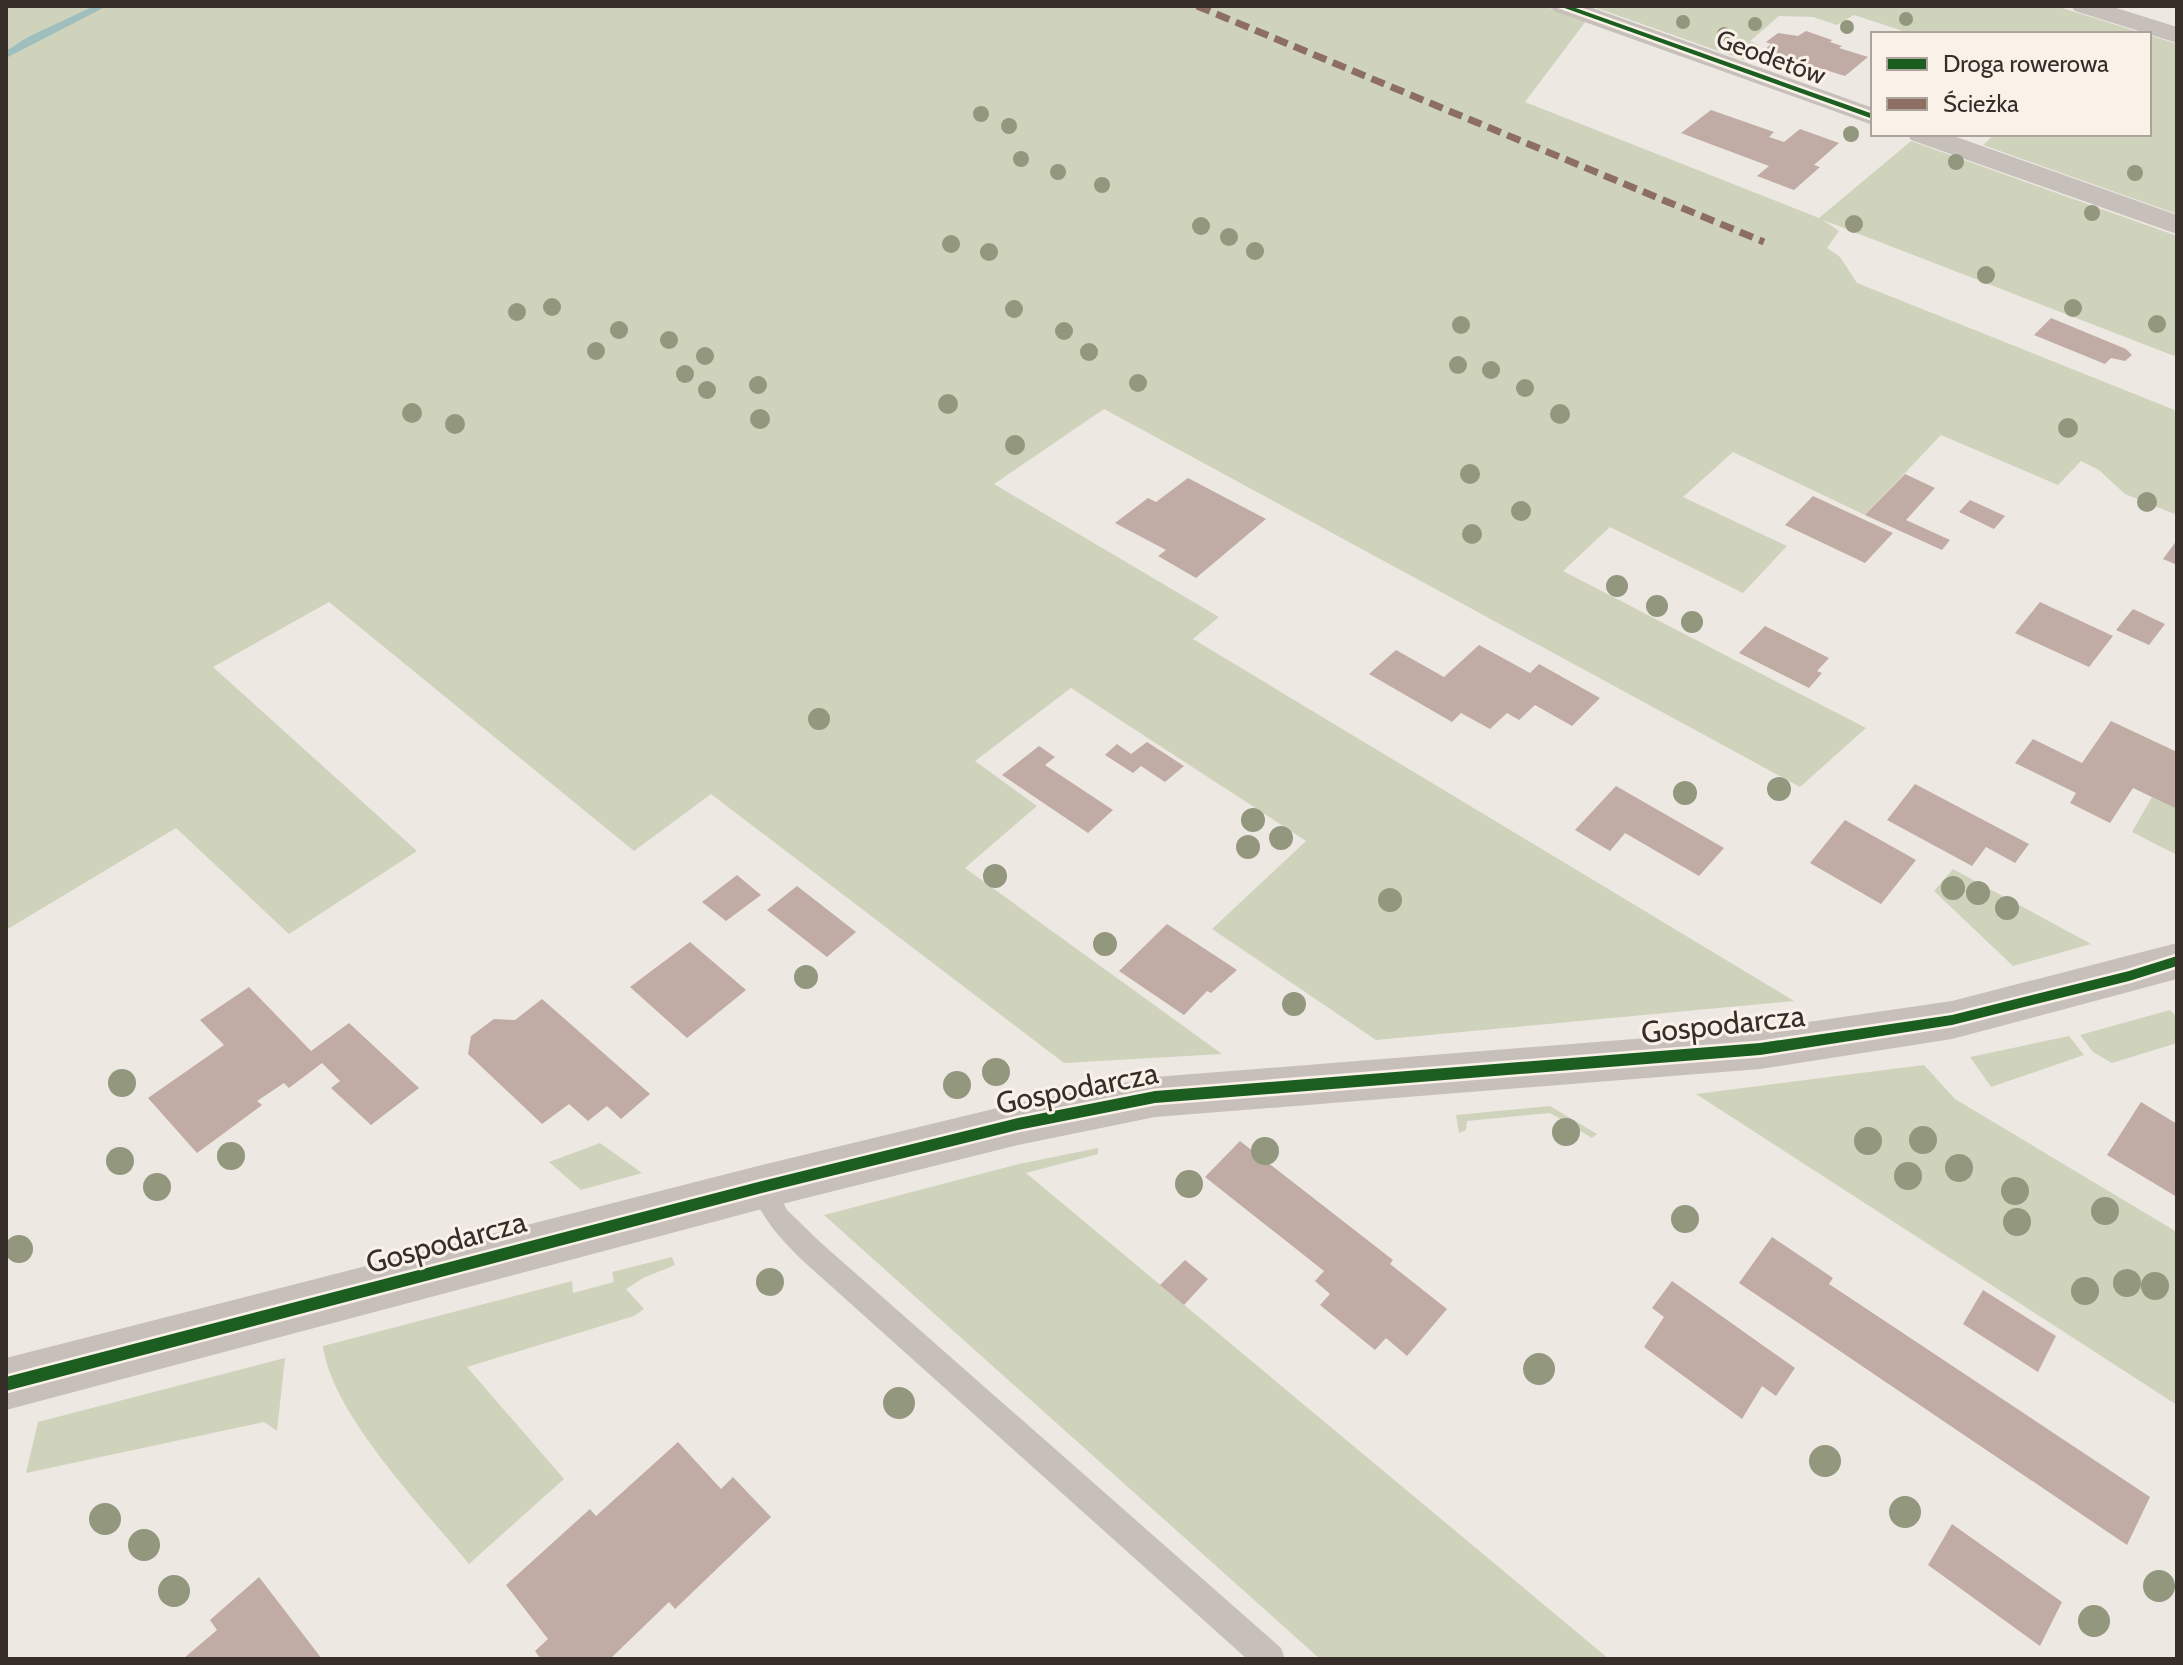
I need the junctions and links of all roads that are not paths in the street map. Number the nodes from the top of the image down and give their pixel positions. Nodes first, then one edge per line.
1 (1563, 6) edge
2 (2084, 6) edge
3 (2177, 35) edge
4 (1871, 116) edge
5 (1927, 136) edge
6 (2177, 225) edge
7 (2177, 961) edge
8 (762, 1187) junction
9 (6, 1384) edge
10 (1270, 1659) edge

1 - 4 street, Geodetów
2 - 3 street
5 - 6 street
7 - 8 street, Gospodarcza
8 - 9 street, Gospodarcza
8 - 10 lane

